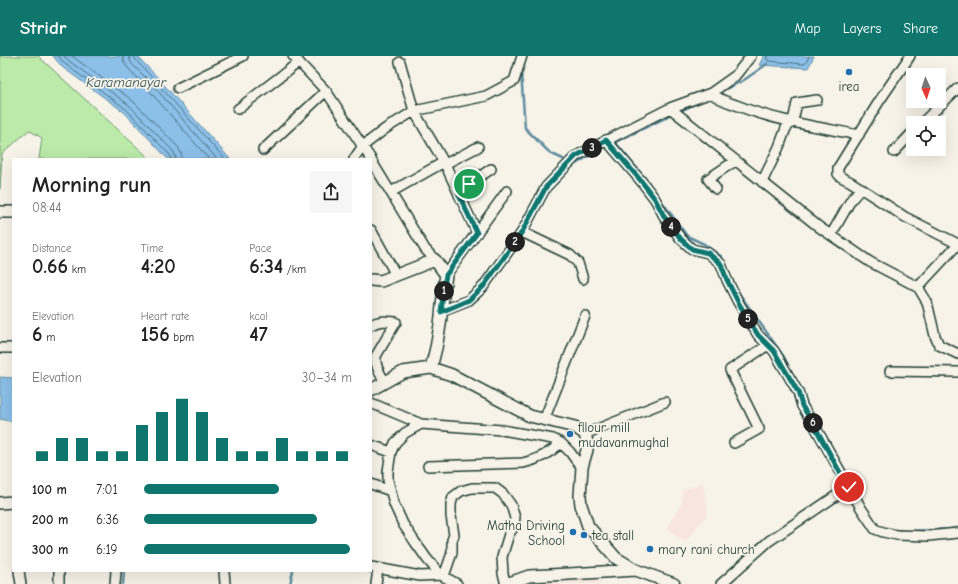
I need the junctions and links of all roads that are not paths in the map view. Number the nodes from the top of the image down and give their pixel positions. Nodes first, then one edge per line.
1 (243, 56) edge
2 (522, 56) edge
3 (751, 56) edge
4 (910, 56) edge
5 (296, 59) edge
6 (400, 62) dead end
7 (178, 88) dead end
8 (958, 88) edge
9 (326, 91) junction
10 (711, 93) junction
11 (817, 100) dead end
12 (670, 108) junction
13 (238, 109) dead end
14 (414, 111) junction
15 (929, 116) edge
16 (793, 122) junction
17 (859, 135) junction
18 (906, 139) edge
19 (606, 140) junction
20 (363, 146) junction
21 (478, 147) dead end
22 (263, 150) dead end
23 (894, 152) dead end
24 (355, 158) edge
25 (370, 158) edge
26 (736, 160) junction
27 (372, 161) edge
28 (445, 163) junction
29 (491, 169) dead end
30 (762, 182) junction
31 (861, 188) junction
32 (716, 189) dead end
33 (507, 191) dead end
34 (390, 192) junction
35 (459, 195) junction
36 (0, 212) edge
37 (12, 212) edge
38 (372, 232) edge
39 (522, 232) junction
40 (477, 233) junction
41 (831, 235) junction
42 (958, 244) edge
43 (435, 260) junction
44 (396, 275) junction
45 (446, 275) junction
46 (583, 279) dead end
47 (372, 280) edge
48 (918, 287) junction
49 (441, 312) junction
50 (585, 316) dead end
51 (372, 324) edge
52 (768, 345) junction
53 (0, 348) edge
54 (12, 348) edge
55 (958, 354) edge
56 (431, 368) junction
57 (890, 371) dead end
58 (958, 372) edge
59 (385, 382) junction
60 (372, 389) edge
61 (665, 402) dead end
62 (372, 403) edge
63 (544, 420) junction
64 (421, 424) junction
65 (585, 434) junction
66 (561, 443) junction
67 (734, 443) dead end
68 (372, 445) edge
69 (391, 452) junction
70 (428, 466) dead end
71 (582, 467) junction
72 (372, 484) edge
73 (849, 487) junction
74 (391, 491) junction
75 (12, 502) edge
76 (0, 503) edge
77 (958, 533) edge
78 (375, 568) edge
79 (636, 570) junction
80 (19, 572) edge
81 (59, 572) edge
82 (116, 572) edge
83 (224, 572) edge
84 (442, 575) junction
85 (21, 584) edge
86 (59, 584) edge
87 (115, 584) edge
88 (225, 584) edge
89 (376, 584) edge
90 (457, 584) edge
91 (506, 584) edge
92 (674, 584) edge
93 (721, 584) edge

1 - 7 street
2 - 14 street
3 - 10 street
4 - 17 street
5 - 9 street
5 - 13 street
6 - 14 street
8 - 15 street
9 - 20 street
9 - 22 street
10 - 12 street
10 - 16 street
11 - 16 street
12 - 19 street
12 - 26 street
14 - 20 street
14 - 28 street
16 - 17 street
16 - 30 street
17 - 31 street
18 - 23 street
19 - 39 street
19 - 52 street
20 - 24 street
20 - 25 street
21 - 28 street
26 - 30 street
26 - 32 street
27 - 34 street
28 - 34 street
28 - 35 street
29 - 35 street
30 - 41 street
31 - 41 street
31 - 42 street
33 - 40 street
34 - 43 street
35 - 40 street
36 - 37 street
38 - 44 street
39 - 46 street
39 - 49 street
40 - 45 street
41 - 48 street
42 - 48 street
43 - 44 street
43 - 45 street
44 - 47 street
45 - 49 street
48 - 55 street
49 - 56 street
50 - 63 street
51 - 59 street
52 - 67 street
52 - 73 street
53 - 54 street
56 - 59 street
56 - 63 street
57 - 58 street
59 - 60 street
61 - 65 street
62 - 64 street
63 - 65 street
64 - 66 street
64 - 69 street
65 - 71 street
66 - 70 street
66 - 71 street
68 - 69 street
69 - 74 street
71 - 79 street
72 - 74 street
73 - 77 street
73 - 93 street
74 - 84 street
75 - 76 street
78 - 84 street
78 - 89 street
79 - 91 street
79 - 92 street
80 - 85 street
81 - 86 street
82 - 87 street
83 - 88 street
84 - 90 street
84 - 91 street

